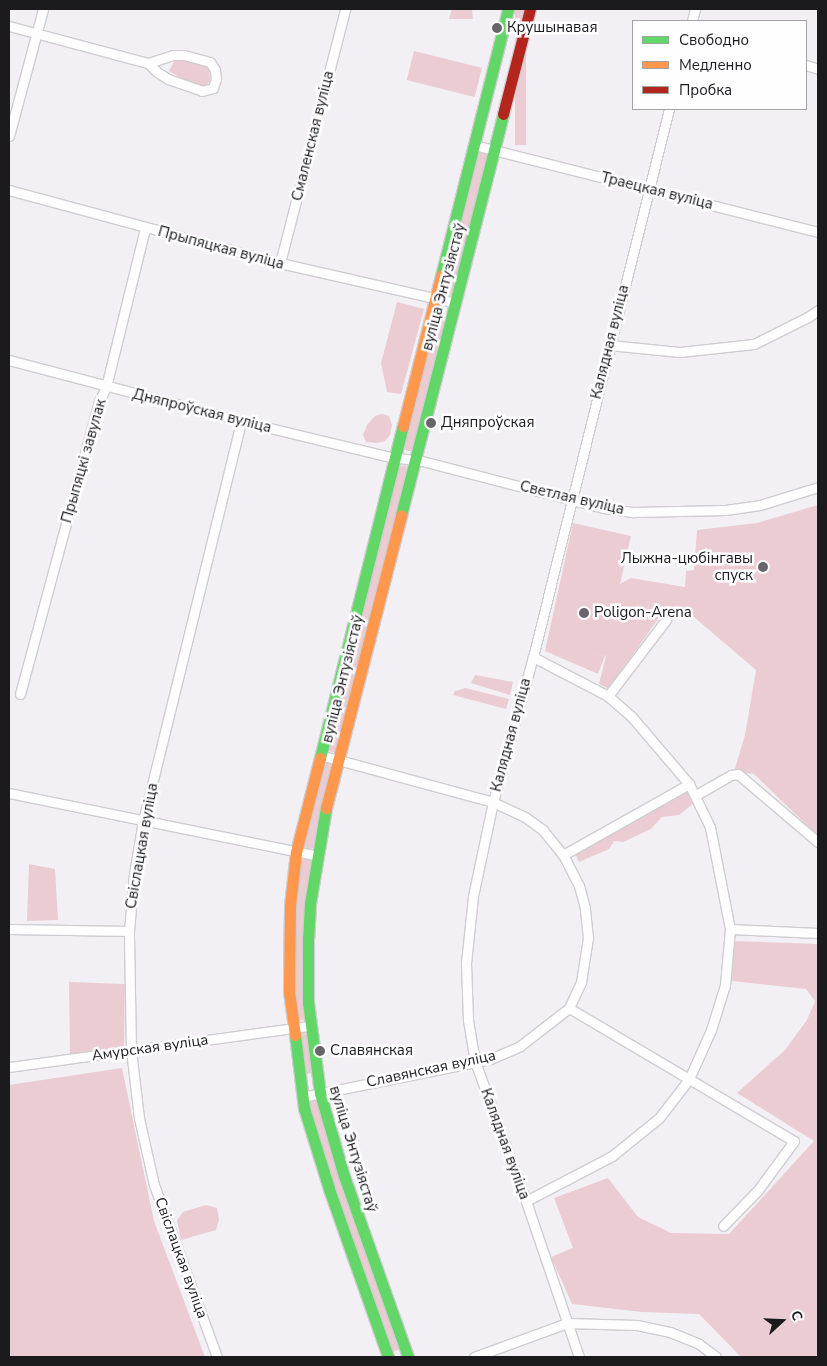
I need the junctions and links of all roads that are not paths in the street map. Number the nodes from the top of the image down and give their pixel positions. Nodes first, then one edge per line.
1 (43, 9) edge
2 (345, 9) edge
3 (508, 9) edge
4 (530, 9) edge
5 (9, 26) edge
6 (36, 34) junction
7 (148, 64) junction
8 (668, 110) edge
9 (9, 136) edge
10 (474, 145) junction
11 (495, 150) junction
12 (648, 188) junction
13 (9, 190) edge
14 (146, 228) junction
15 (818, 232) edge
16 (280, 263) junction
17 (436, 300) junction
18 (456, 304) junction
19 (818, 310) edge
20 (610, 345) junction
21 (9, 360) edge
22 (106, 387) junction
23 (241, 421) junction
24 (396, 458) junction
25 (415, 460) junction
26 (818, 487) edge
27 (571, 499) junction
28 (666, 620) dead end
29 (533, 657) junction
30 (20, 694) dead end
31 (608, 696) junction
32 (320, 754) junction
33 (339, 760) junction
34 (689, 784) junction
35 (9, 793) edge
36 (696, 795) junction
37 (492, 802) junction
38 (143, 820) junction
39 (818, 842) edge
40 (296, 852) junction
41 (563, 855) junction
42 (318, 856) junction
43 (9, 929) edge
44 (730, 929) junction
45 (129, 931) junction
46 (818, 933) edge
47 (569, 1008) junction
48 (310, 1026) junction
49 (292, 1029) junction
50 (131, 1050) junction
51 (475, 1062) junction
52 (9, 1067) edge
53 (688, 1079) junction
54 (320, 1093) junction
55 (302, 1097) junction
56 (526, 1201) junction
57 (723, 1226) dead end
58 (567, 1323) junction
59 (217, 1357) edge
60 (388, 1357) edge
61 (408, 1357) edge
62 (474, 1357) edge
63 (579, 1357) edge
64 (716, 1357) edge

1 - 6 street
2 - 16 street, Смаленская вуліца
3 - 10 street, вуліца Энтузіястаў
4 - 11 street, вуліца Энтузіястаў
5 - 6 street
6 - 7 street
6 - 9 street
7 - 7 street
8 - 12 street, Калядная вуліца
10 - 11 street, Траецкая вуліца
10 - 17 street, вуліца Энтузіястаў
11 - 12 street, Траецкая вуліца
11 - 18 street, вуліца Энтузіястаў
12 - 15 street, Траецкая вуліца
12 - 20 street, Калядная вуліца
13 - 14 street, Прыпяцкая вуліца
14 - 16 street, Прыпяцкая вуліца
14 - 22 street, Прыпяцкі завулак
16 - 17 street, Прыпяцкая вуліца
17 - 18 street, Прыпяцкая вуліца
17 - 24 street, вуліца Энтузіястаў
18 - 25 street, вуліца Энтузіястаў
19 - 20 street
20 - 27 street, Калядная вуліца
21 - 22 street, Дняпроўская вуліца
22 - 23 street, Дняпроўская вуліца
22 - 30 street, Прыпяцкі завулак
23 - 24 street, Дняпроўская вуліца
23 - 38 street, Свіслацкая вуліца
24 - 25 street, Дняпроўская вуліца
24 - 32 street, вуліца Энтузіястаў
25 - 27 street, Светлая вуліца
25 - 33 street, вуліца Энтузіястаў
26 - 27 street, Светлая вуліца
27 - 29 street, Калядная вуліца
28 - 31 street
29 - 31 street
29 - 37 street, Калядная вуліца
31 - 34 street
32 - 33 street, Славянская вуліца
32 - 40 street, вуліца Энтузіястаў
33 - 37 street, Славянская вуліца
33 - 42 street, вуліца Энтузіястаў
34 - 36 street
34 - 41 street
35 - 38 street
36 - 39 street
36 - 44 street
37 - 41 street, Славянская вуліца
37 - 51 street, Калядная вуліца
38 - 40 street
38 - 45 street, Свіслацкая вуліца
40 - 42 street
40 - 49 street, вуліца Энтузіястаў
41 - 47 street, Славянская вуліца
42 - 48 street, вуліца Энтузіястаў
43 - 45 street
44 - 46 street
44 - 53 street
45 - 50 street, Свіслацкая вуліца
47 - 51 street, Славянская вуліца
47 - 53 street
48 - 49 street, Амурская вуліца
48 - 54 street, вуліца Энтузіястаў
49 - 50 street, Амурская вуліца
49 - 55 street, вуліца Энтузіястаў
50 - 52 street, Амурская вуліца
50 - 59 street, Свіслацкая вуліца
51 - 54 street, Славянская вуліца
51 - 56 street, Калядная вуліца
53 - 56 street
53 - 57 street
54 - 55 street, Славянская вуліца
54 - 61 street, вуліца Энтузіястаў
55 - 60 street, вуліца Энтузіястаў
56 - 58 street, Калядная вуліца
58 - 62 street
58 - 63 street, Калядная вуліца
58 - 64 street

